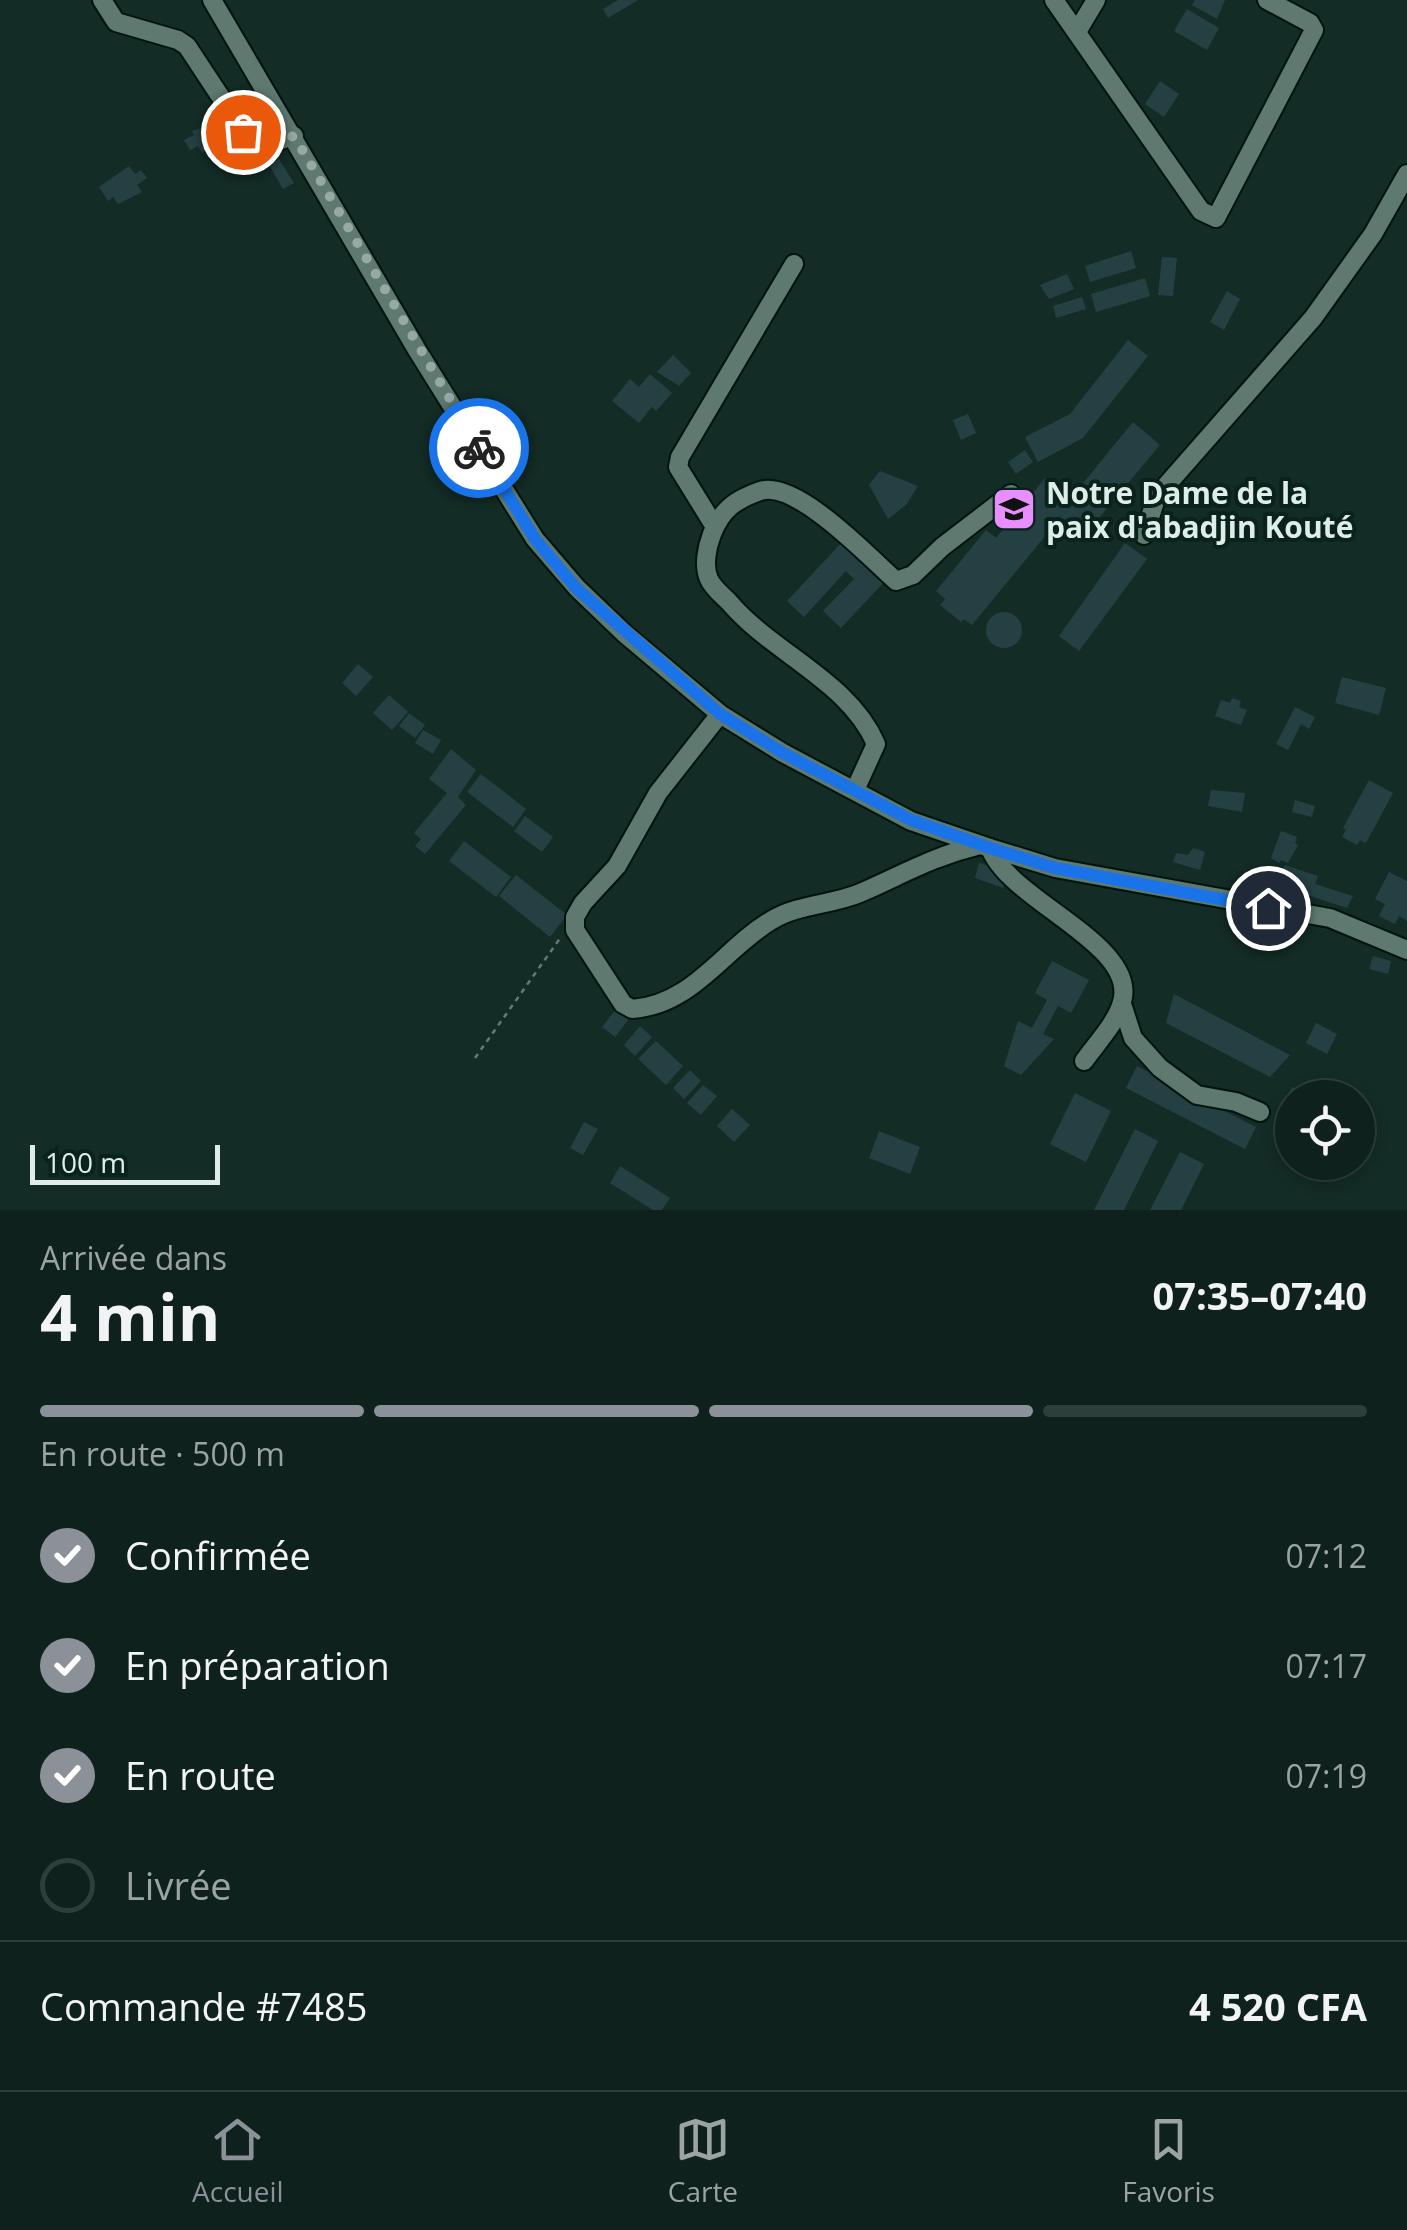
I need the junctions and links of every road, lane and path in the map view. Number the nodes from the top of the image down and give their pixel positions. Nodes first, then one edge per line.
1 (102, 0) edge
2 (212, 0) edge
3 (1054, 0) edge
4 (1096, 0) edge
5 (1267, 0) edge
6 (1078, 30) junction
7 (294, 136) junction
8 (1407, 174) edge
9 (794, 264) dead end
10 (1011, 494) dead end
11 (715, 527) junction
12 (1144, 535) dead end
13 (720, 714) junction
14 (855, 790) junction
15 (985, 846) junction
16 (576, 917) junction
17 (1407, 950) edge
18 (1122, 1004) junction
19 (475, 1058) dead end
20 (1084, 1061) dead end
21 (1260, 1112) dead end

1 - 7 street
2 - 7 street
3 - 6 street
4 - 6 street
5 - 6 street
7 - 13 street
8 - 12 street
9 - 11 street
10 - 11 street
11 - 14 street
13 - 14 street
13 - 16 street
14 - 15 street
15 - 16 street
15 - 17 street
15 - 18 street
16 - 19 path
18 - 20 street
18 - 21 street

